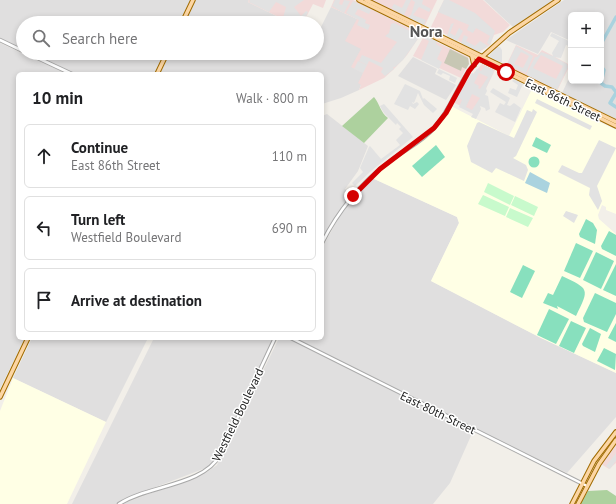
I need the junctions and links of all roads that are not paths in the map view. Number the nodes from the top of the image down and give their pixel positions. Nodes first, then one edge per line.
1 (193, 0) edge
2 (359, 0) edge
3 (366, 0) edge
4 (558, 0) edge
5 (185, 16) edge
6 (0, 40) edge
7 (16, 48) edge
8 (487, 52) junction
9 (471, 55) junction
10 (481, 58) junction
11 (42, 60) edge
12 (164, 60) edge
13 (489, 60) junction
14 (474, 65) junction
15 (68, 72) edge
16 (158, 72) edge
17 (616, 122) edge
18 (616, 126) edge
19 (324, 240) edge
20 (27, 340) edge
21 (274, 340) edge
22 (294, 340) edge
23 (0, 396) edge
24 (616, 432) edge
25 (616, 440) edge
26 (582, 484) junction
27 (587, 486) junction
28 (119, 504) edge
29 (572, 504) edge
30 (578, 504) edge

1 - 5 main road
2 - 9 main road, East 86th Street
3 - 10 main road, East 86th Street
4 - 8 main road
6 - 7 street
8 - 10 main road
8 - 13 main road
9 - 10 main road, East 86th Street
9 - 14 main road
10 - 13 main road, East 86th Street
10 - 14 street
10 - 18 main road, East 86th Street
11 - 15 street
12 - 16 main road
13 - 17 main road, East 86th Street
14 - 19 street
20 - 23 main road
21 - 28 street, Westfield Boulevard
22 - 26 street, East 80th Street
24 - 26 main road
25 - 27 main road
26 - 27 street, East 80th Street
26 - 29 main road
27 - 30 main road

